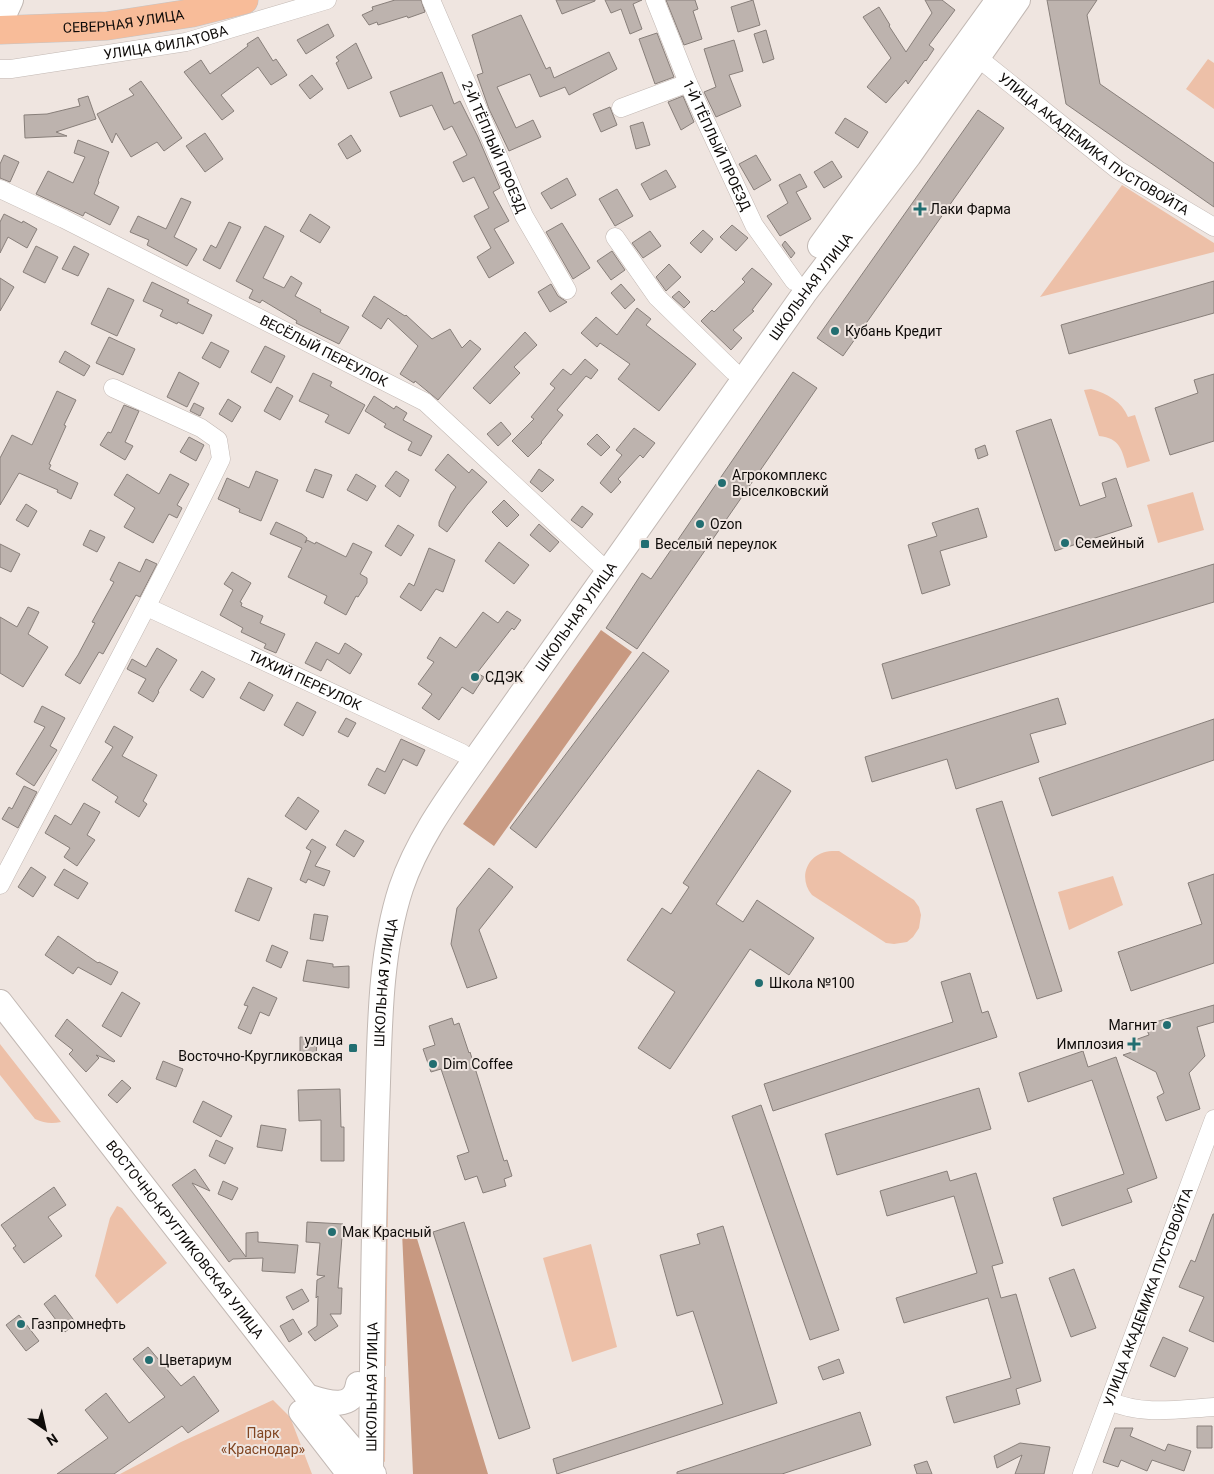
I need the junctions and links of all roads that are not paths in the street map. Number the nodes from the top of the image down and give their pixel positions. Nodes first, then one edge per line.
1 (11, 0) edge
2 (244, 0) edge
3 (327, 0) edge
4 (431, 0) edge
5 (655, 0) edge
6 (998, 0) edge
7 (1018, 0) edge
8 (0, 24) edge
9 (0, 30) edge
10 (970, 53) junction
11 (0, 69) edge
12 (688, 84) junction
13 (621, 108) dead end
14 (0, 189) edge
15 (1214, 227) edge
16 (615, 237) dead end
17 (794, 281) junction
18 (567, 290) dead end
19 (733, 371) junction
20 (114, 388) dead end
21 (602, 567) junction
22 (147, 606) junction
23 (462, 753) junction
24 (0, 886) edge
25 (0, 1002) edge
26 (0, 1028) edge
27 (1214, 1119) edge
28 (358, 1384) junction
29 (307, 1396) junction
30 (1110, 1401) junction
31 (1214, 1407) edge
32 (361, 1469) edge
33 (1082, 1474) edge

1 - 8 main road
2 - 9 main road, СЕВЕРНАЯ УЛИЦА
3 - 11 street, УЛИЦА ФИЛАТОВА
4 - 18 street, 2-Й ТЁПЛЫЙ ПРОЕЗД
5 - 12 street, 1-Й ТЁПЛЫЙ ПРОЕЗД
6 - 10 main road, ШКОЛЬНАЯ УЛИЦА
7 - 10 main road, ШКОЛЬНАЯ УЛИЦА
10 - 15 street, УЛИЦА АКАДЕМИКА ПУСТОВОЙТА
10 - 17 main road, ШКОЛЬНАЯ УЛИЦА
10 - 21 main road, ШКОЛЬНАЯ УЛИЦА
12 - 13 street
12 - 17 street, 1-Й ТЁПЛЫЙ ПРОЕЗД
14 - 21 street, ВЕСЁЛЫЙ ПЕРЕУЛОК
16 - 19 street
17 - 19 main road, ШКОЛЬНАЯ УЛИЦА
19 - 21 main road, ШКОЛЬНАЯ УЛИЦА
20 - 22 street
21 - 23 main road, ШКОЛЬНАЯ УЛИЦА
21 - 32 main road, ШКОЛЬНАЯ УЛИЦА
22 - 23 street, ТИХИЙ ПЕРЕУЛОК
22 - 24 street
23 - 28 main road, ШКОЛЬНАЯ УЛИЦА
25 - 29 main road, ВОСТОЧНО-КРУГЛИКОВСКАЯ УЛИЦА
26 - 32 main road, ВОСТОЧНО-КРУГЛИКОВСКАЯ УЛИЦА
27 - 30 street, УЛИЦА АКАДЕМИКА ПУСТОВОЙТА
28 - 29 main road
28 - 32 main road, ШКОЛЬНАЯ УЛИЦА
29 - 32 main road, ВОСТОЧНО-КРУГЛИКОВСКАЯ УЛИЦА
30 - 31 street
30 - 33 street, УЛИЦА АКАДЕМИКА ПУСТОВОЙТА

